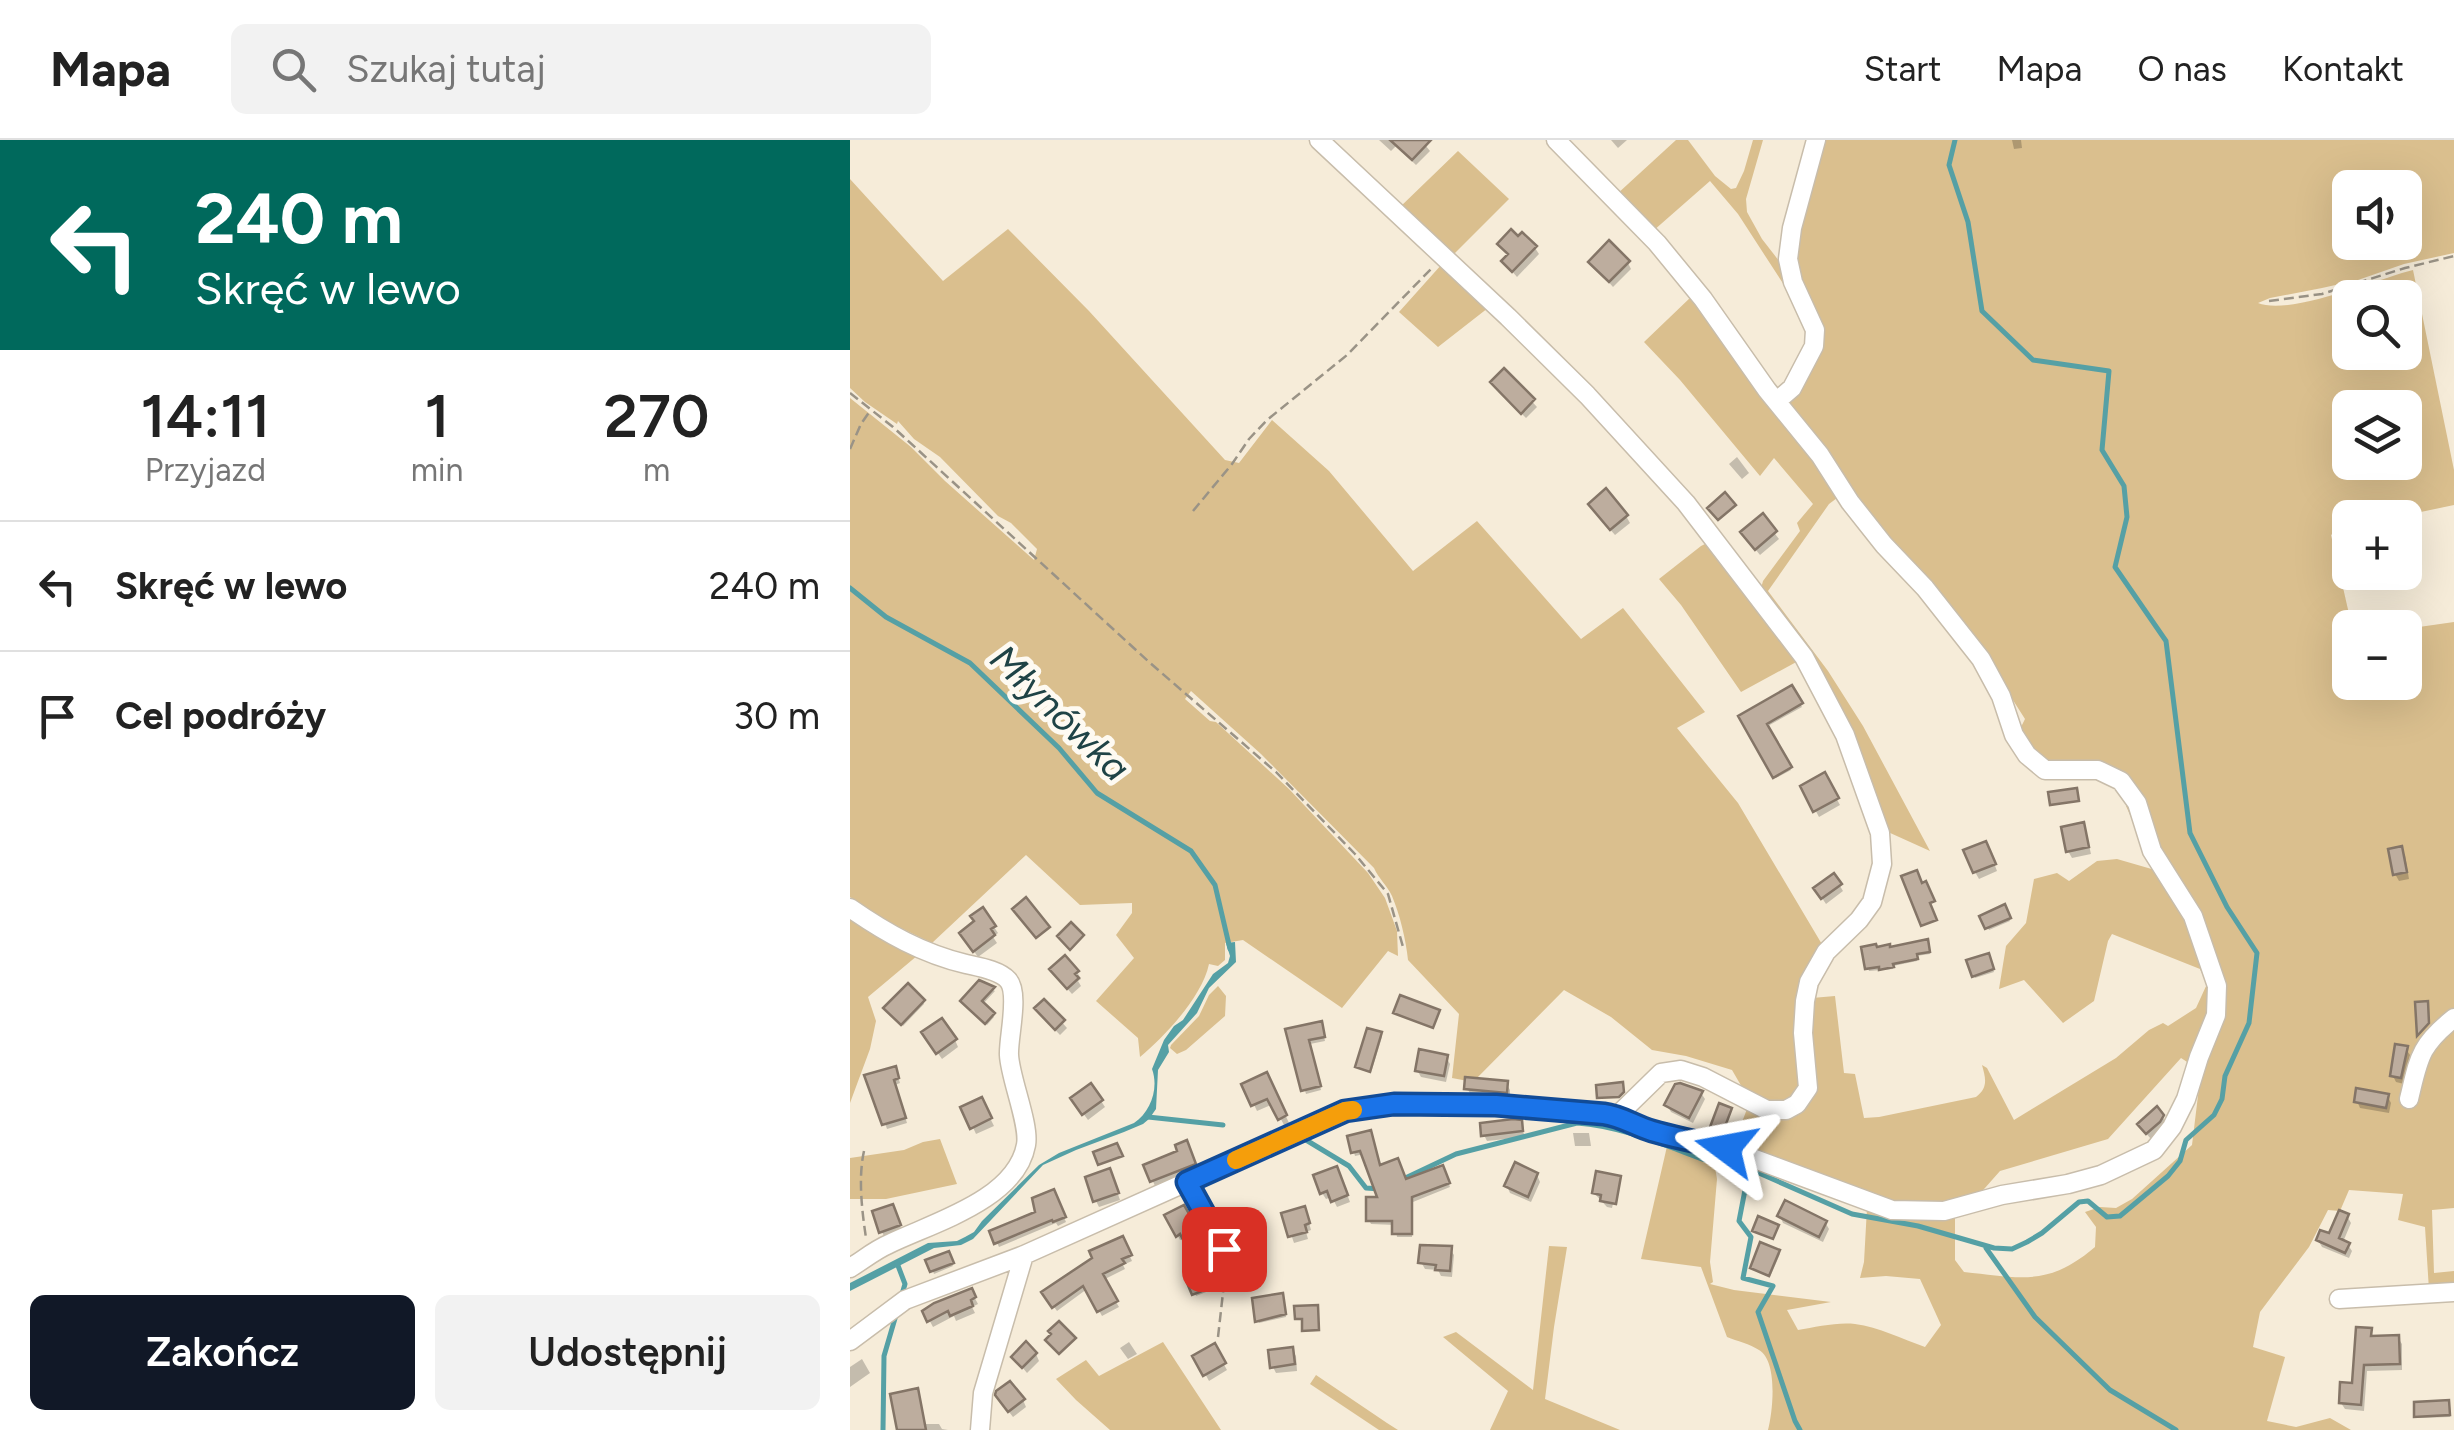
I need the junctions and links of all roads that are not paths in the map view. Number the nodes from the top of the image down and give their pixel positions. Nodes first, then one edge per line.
1 (1319, 140) edge
2 (1556, 140) edge
3 (1816, 140) edge
4 (1777, 401) junction
5 (850, 908) edge
6 (2454, 1018) edge
7 (2410, 1099) dead end
8 (1617, 1116) junction
9 (1187, 1182) junction
10 (1224, 1249) dead end
11 (1024, 1255) junction
12 (850, 1268) edge
13 (2454, 1292) edge
14 (2339, 1298) dead end
15 (850, 1341) edge
16 (980, 1430) edge

1 - 8 street
2 - 4 street
3 - 4 street
4 - 8 street
5 - 12 street
6 - 7 street
8 - 9 street
9 - 10 street
9 - 11 street
11 - 15 street
11 - 16 street
13 - 14 street

